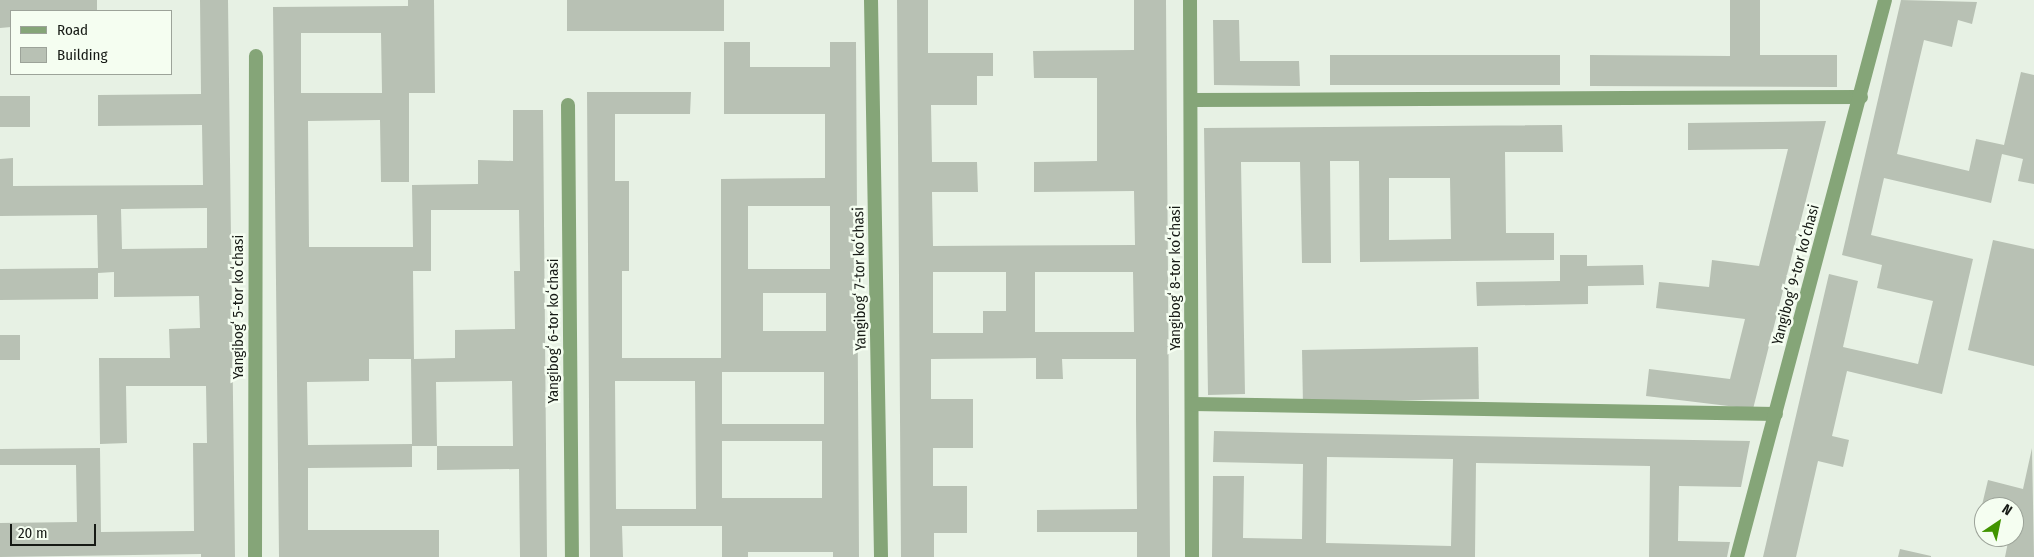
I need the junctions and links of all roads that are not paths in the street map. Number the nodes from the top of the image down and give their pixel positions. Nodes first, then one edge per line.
1 (871, 0) edge
2 (1190, 0) edge
3 (1885, 0) edge
4 (256, 56) dead end
5 (1861, 97) junction
6 (1192, 100) junction
7 (568, 104) dead end
8 (1192, 404) junction
9 (1776, 414) junction
10 (255, 557) edge
11 (572, 557) edge
12 (881, 557) edge
13 (1192, 557) edge
14 (1737, 557) edge

1 - 12 street, Yangibogʻ 7-tor koʻchasi
2 - 6 street, Yangibogʻ 8-tor koʻchasi
3 - 5 street, Yangibogʻ 9-tor koʻchasi
4 - 10 street, Yangibogʻ 5-tor koʻchasi
5 - 6 street
5 - 9 street, Yangibogʻ 9-tor koʻchasi
6 - 8 street, Yangibogʻ 8-tor koʻchasi
7 - 11 street, Yangibogʻ 6-tor koʻchasi
8 - 9 street
8 - 13 street, Yangibogʻ 8-tor koʻchasi
9 - 14 street, Yangibogʻ 9-tor koʻchasi

